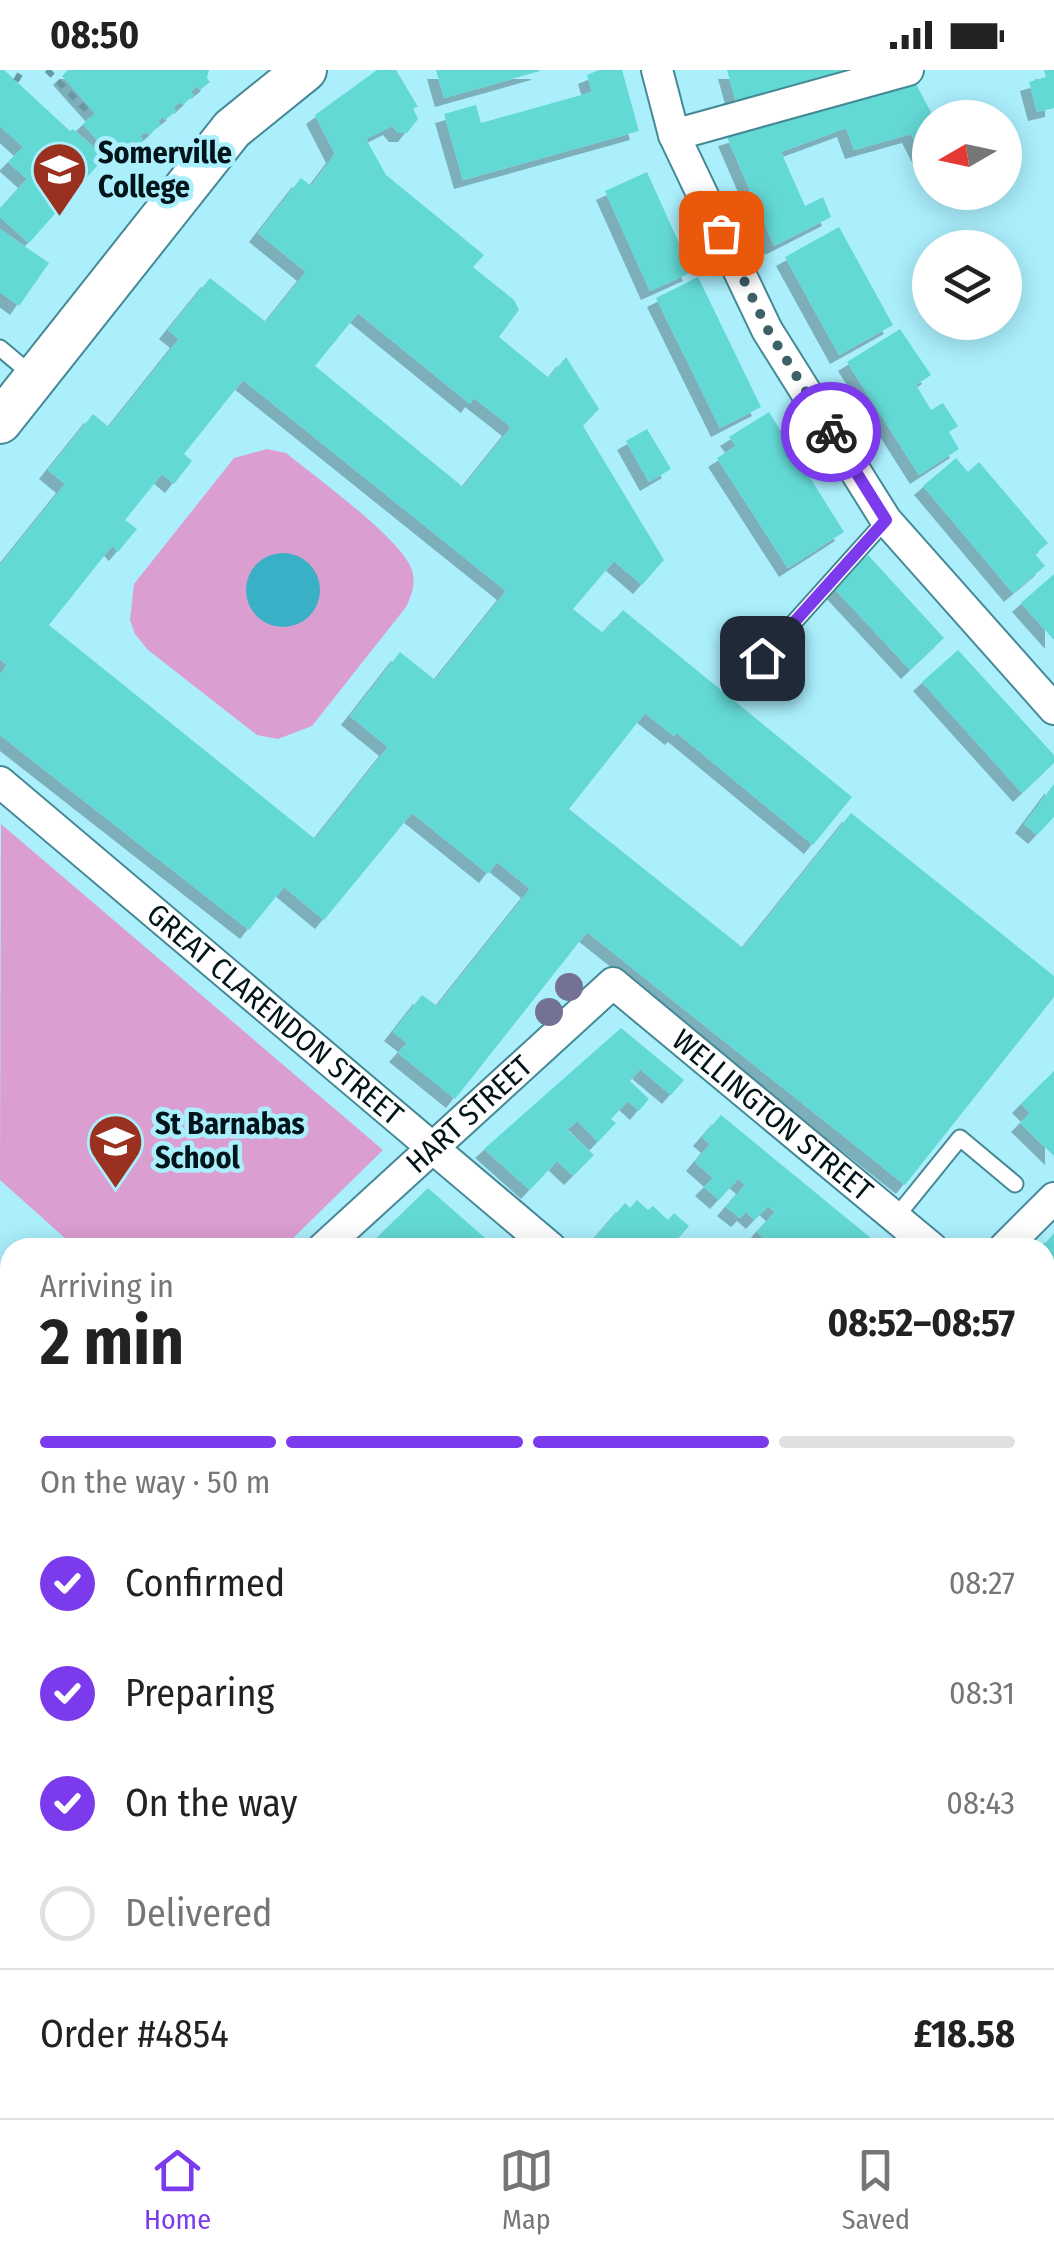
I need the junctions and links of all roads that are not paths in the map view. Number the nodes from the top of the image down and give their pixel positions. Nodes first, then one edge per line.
1 (305, 70) edge
2 (657, 70) edge
3 (908, 70) edge
4 (674, 135) junction
5 (0, 348) edge
6 (35, 377) junction
7 (0, 422) edge
8 (886, 520) junction
9 (762, 658) dead end
10 (1054, 709) edge
11 (0, 782) edge
12 (614, 983) joint
13 (433, 1147) junction
14 (1016, 1184) dead end
15 (1054, 1198) edge
16 (896, 1217) junction
17 (333, 1238) edge
18 (539, 1238) edge
19 (920, 1238) edge
20 (1014, 1238) edge

1 - 6 street
2 - 4 street
3 - 4 street
4 - 8 street
5 - 6 lane
6 - 7 street
8 - 9 lane
8 - 10 street
11 - 13 street, GREAT CLARENDON STREET
12 - 13 street, HART STREET
12 - 16 street, WELLINGTON STREET
13 - 17 street, HART STREET
13 - 18 street, GREAT CLARENDON STREET
14 - 16 lane
15 - 20 street
16 - 19 street, WELLINGTON STREET

